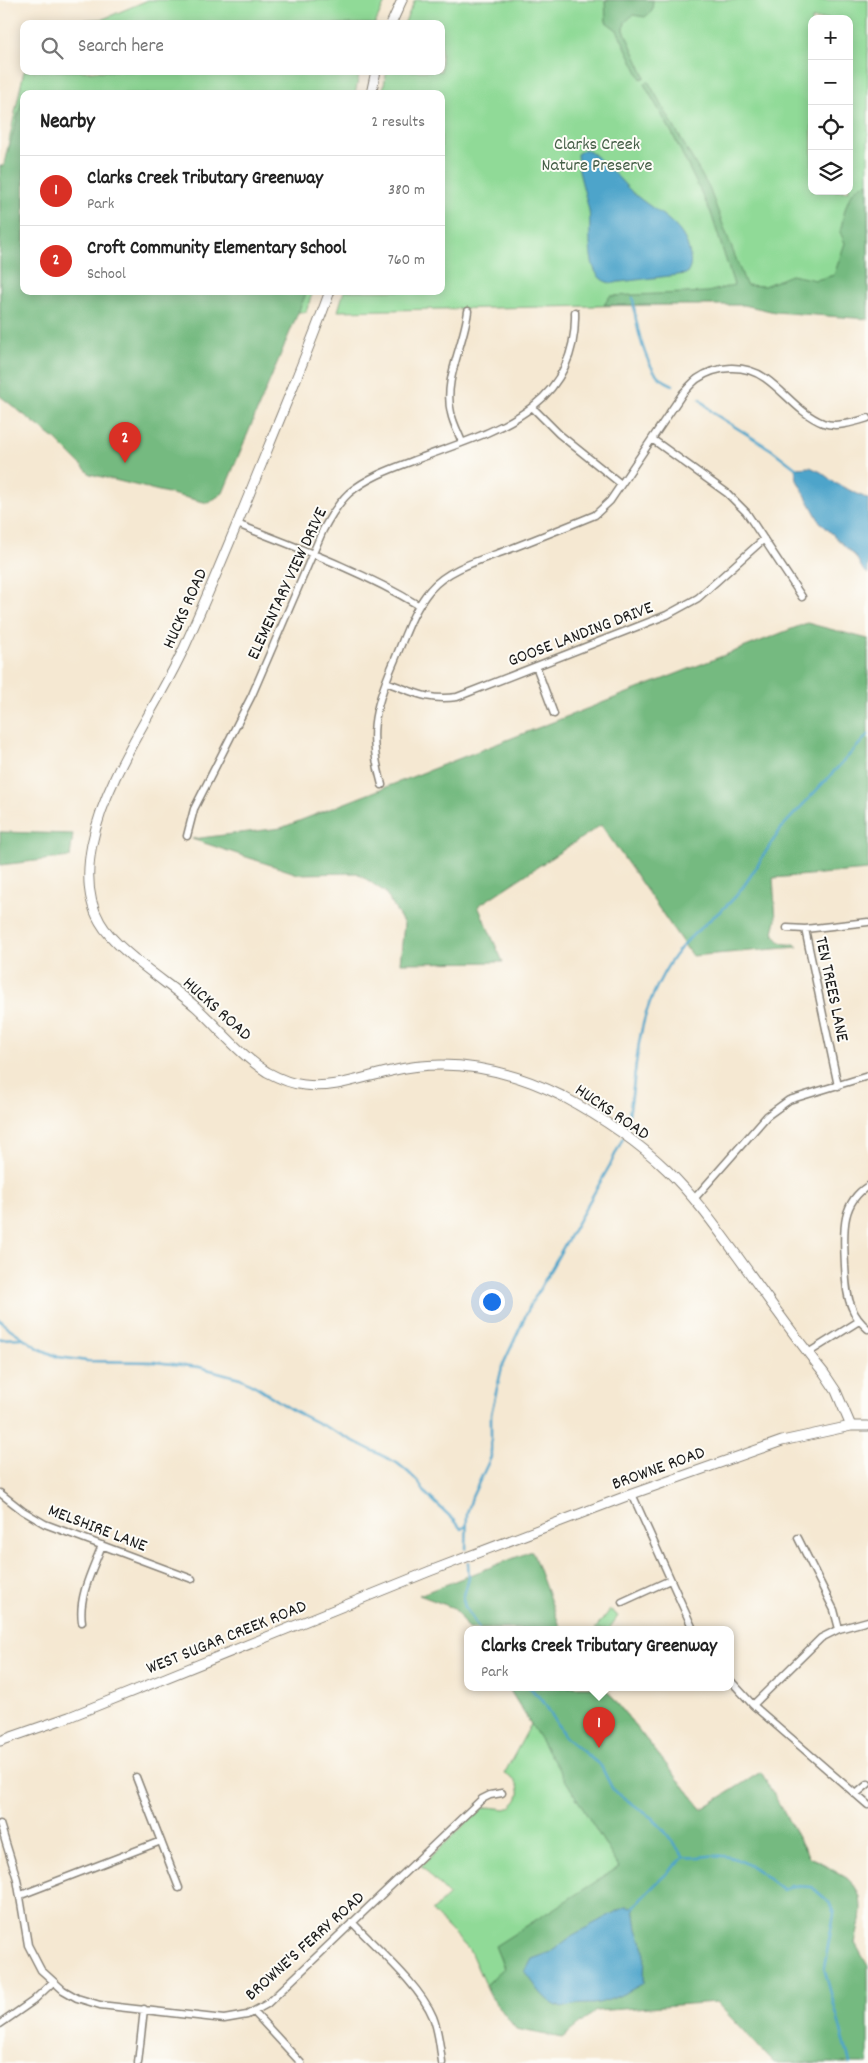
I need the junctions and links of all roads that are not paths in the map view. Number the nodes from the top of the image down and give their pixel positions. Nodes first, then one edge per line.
1 (402, 0) edge
2 (393, 20) edge
3 (375, 75) edge
4 (372, 90) edge
5 (328, 295) edge
6 (468, 311) dead end
7 (575, 312) dead end
8 (532, 408) junction
9 (868, 418) edge
10 (652, 439) junction
11 (462, 442) junction
12 (621, 484) junction
13 (238, 524) junction
14 (764, 539) junction
15 (312, 554) junction
16 (802, 597) dead end
17 (418, 605) junction
18 (536, 666) junction
19 (386, 682) junction
20 (554, 714) dead end
21 (382, 785) dead end
22 (187, 836) dead end
23 (868, 922) edge
24 (787, 928) dead end
25 (805, 928) junction
26 (868, 1076) edge
27 (838, 1086) junction
28 (868, 1186) edge
29 (694, 1199) junction
30 (859, 1321) junction
31 (868, 1329) edge
32 (808, 1353) junction
33 (851, 1426) junction
34 (868, 1426) edge
35 (0, 1493) edge
36 (632, 1494) junction
37 (798, 1538) dead end
38 (102, 1545) junction
39 (464, 1558) joint
40 (192, 1578) dead end
41 (670, 1580) junction
42 (622, 1602) dead end
43 (868, 1621) edge
44 (82, 1622) dead end
45 (692, 1626) edge
46 (839, 1629) junction
47 (734, 1684) edge
48 (753, 1705) junction
49 (0, 1740) edge
50 (136, 1776) dead end
51 (868, 1784) edge
52 (502, 1793) dead end
53 (856, 1794) junction
54 (868, 1805) edge
55 (0, 1824) edge
56 (161, 1841) junction
57 (179, 1888) dead end
58 (21, 1895) junction
59 (352, 1922) junction
60 (53, 1982) junction
61 (144, 2009) junction
62 (254, 2012) junction
63 (0, 2024) edge
64 (138, 2063) edge
65 (301, 2063) edge
66 (442, 2063) edge

1 - 2 main road
3 - 4 main road
5 - 13 main road, HUCKS ROAD
6 - 11 street
7 - 8 street, ELEMENTARY VIEW DRIVE
8 - 11 street, ELEMENTARY VIEW DRIVE
8 - 12 street
9 - 10 street
10 - 12 street
10 - 14 street
11 - 15 street, ELEMENTARY VIEW DRIVE
12 - 17 street
13 - 15 street
13 - 29 main road, HUCKS ROAD
14 - 16 street
14 - 18 street, GOOSE LANDING DRIVE
15 - 17 street
15 - 22 street, ELEMENTARY VIEW DRIVE
17 - 19 street
18 - 19 street, GOOSE LANDING DRIVE
18 - 20 street
19 - 21 street
23 - 25 street
24 - 25 street
25 - 27 street, TEN TREES LANE
26 - 27 street
27 - 29 street
28 - 30 street
29 - 32 main road, HUCKS ROAD
30 - 31 street
30 - 32 street
32 - 33 main road, HUCKS ROAD
33 - 34 main road, BROWNE ROAD
33 - 36 main road, BROWNE ROAD
35 - 38 street, MELSHIRE LANE
36 - 39 main road, BROWNE ROAD
36 - 41 street
37 - 46 street
38 - 40 street, MELSHIRE LANE
38 - 44 street
39 - 49 main road, WEST SUGAR CREEK ROAD
41 - 42 street
41 - 45 street
43 - 46 street
46 - 48 street
47 - 48 street
48 - 53 street
50 - 56 street
51 - 53 street
52 - 59 street, BROWNE'S FERRY ROAD
53 - 54 street
55 - 58 street, BROWNE'S FERRY ROAD
56 - 57 street
56 - 58 street
58 - 60 street, BROWNE'S FERRY ROAD
59 - 62 street, BROWNE'S FERRY ROAD
59 - 66 street
60 - 61 street, BROWNE'S FERRY ROAD
60 - 63 street
61 - 62 street, BROWNE'S FERRY ROAD
61 - 64 street
62 - 65 street

